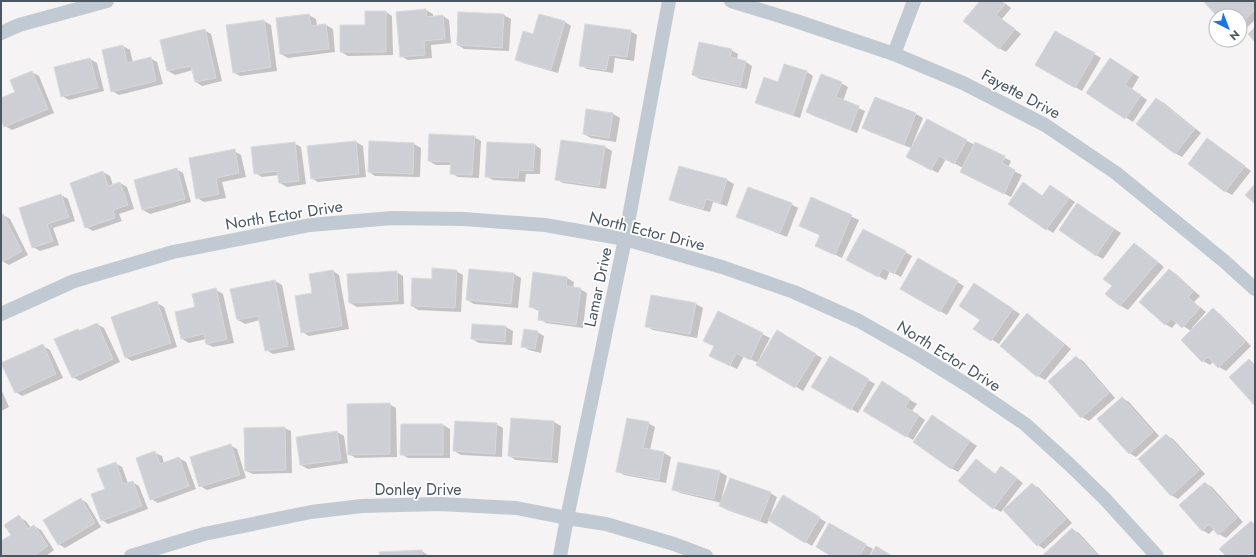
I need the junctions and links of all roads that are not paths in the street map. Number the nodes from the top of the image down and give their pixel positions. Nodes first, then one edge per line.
1 (107, 1) edge
2 (669, 1) edge
3 (731, 1) edge
4 (914, 1) edge
5 (1, 33) edge
6 (894, 54) junction
7 (625, 239) junction
8 (1255, 289) edge
9 (1, 314) edge
10 (567, 518) junction
11 (131, 556) edge
12 (560, 556) edge
13 (706, 556) edge
14 (1157, 556) edge

1 - 5 street
2 - 7 street, Lamar Drive
3 - 6 street, Fayette Drive
4 - 6 street
6 - 8 street, Fayette Drive
7 - 9 street, North Ector Drive
7 - 10 street, Lamar Drive
7 - 14 street, North Ector Drive
10 - 11 street, Donley Drive
10 - 12 street, Lamar Drive
10 - 13 street, Donley Drive

